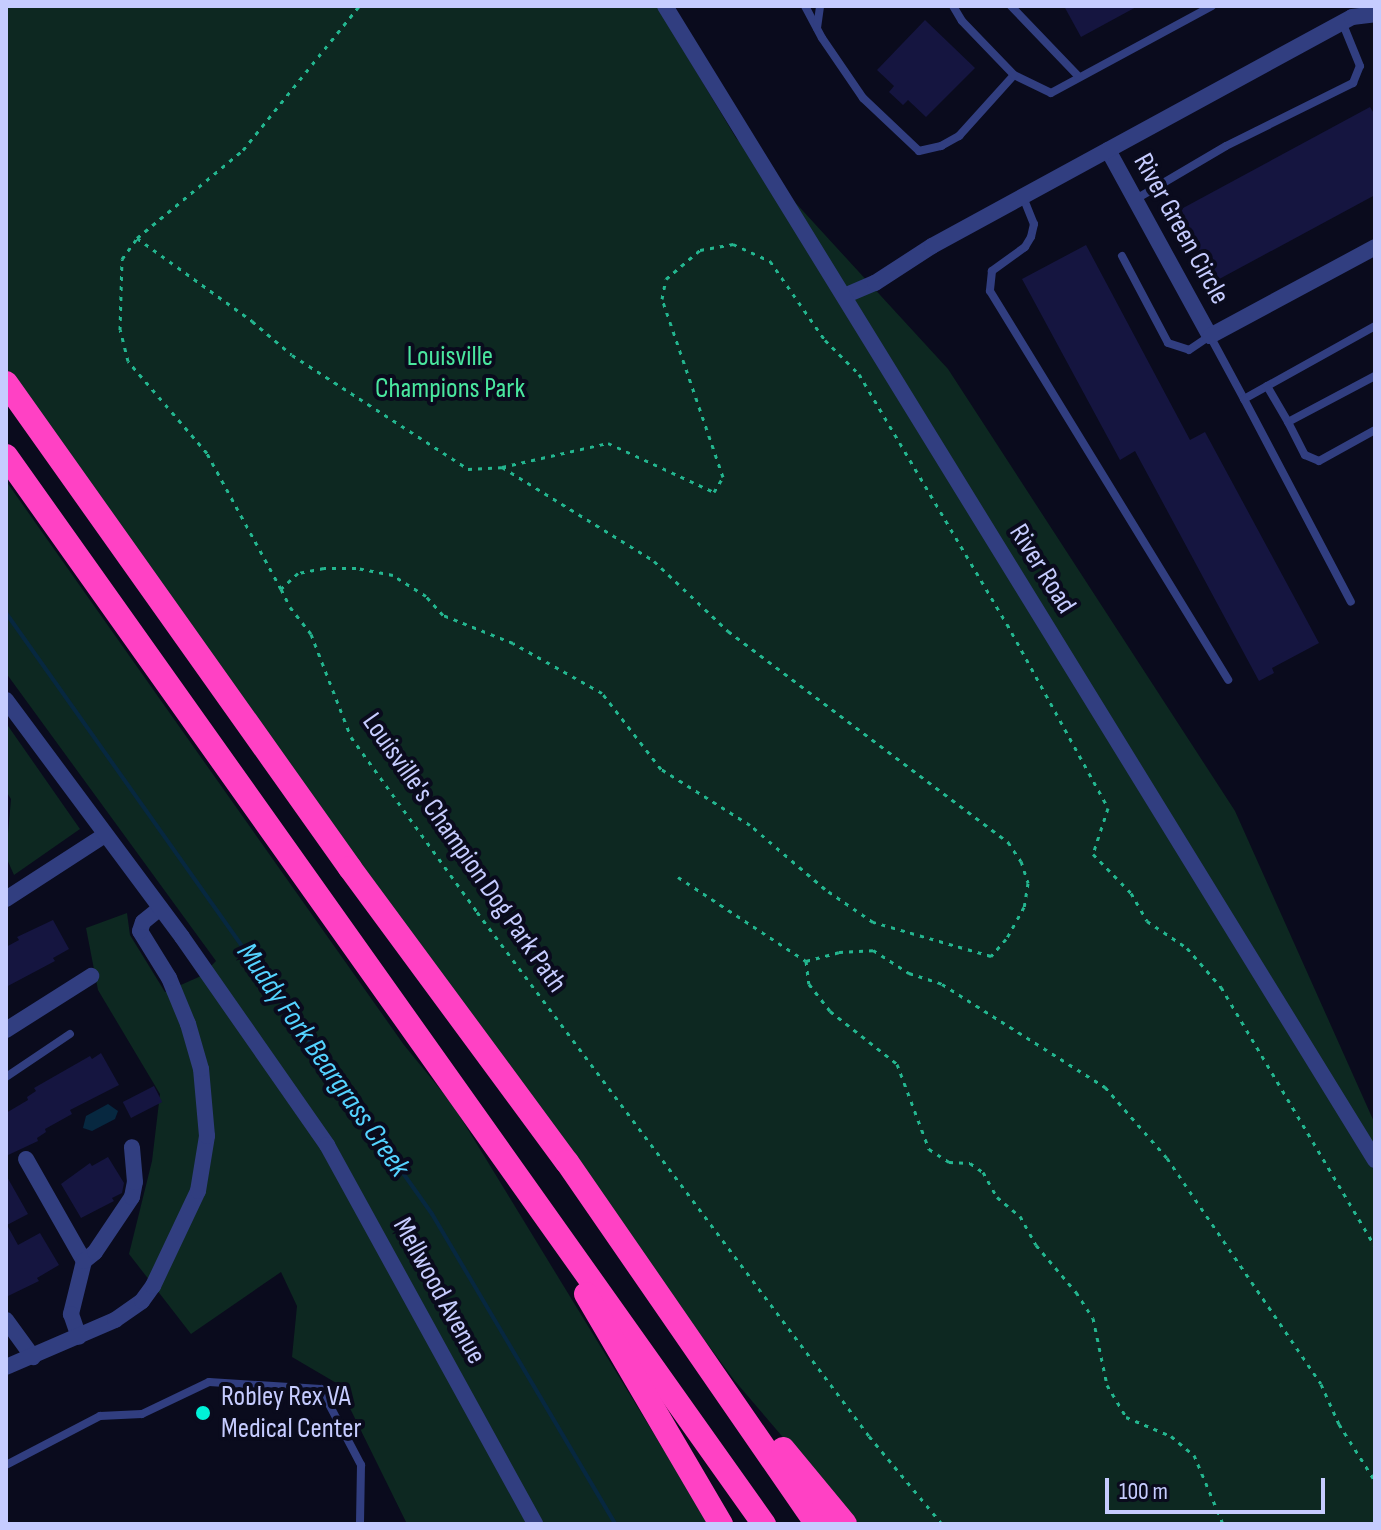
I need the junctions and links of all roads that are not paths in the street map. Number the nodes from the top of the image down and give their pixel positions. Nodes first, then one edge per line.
1 (665, 6) edge
2 (805, 6) edge
3 (820, 6) edge
4 (953, 6) edge
5 (1011, 6) edge
6 (1212, 6) edge
7 (1375, 14) edge
8 (1342, 22) junction
9 (817, 28) junction
10 (1014, 75) junction
11 (1079, 77) junction
12 (1108, 150) junction
13 (1022, 197) junction
14 (1135, 200) junction
15 (1375, 247) edge
16 (1122, 256) dead end
17 (844, 296) junction
18 (1375, 326) edge
19 (1210, 336) junction
20 (1375, 376) edge
21 (6, 383) edge
22 (1267, 386) junction
23 (1244, 399) junction
24 (1288, 422) junction
25 (1375, 430) edge
26 (6, 456) edge
27 (1351, 602) dead end
28 (1228, 680) dead end
29 (6, 700) edge
30 (105, 835) junction
31 (6, 899) edge
32 (160, 908) junction
33 (91, 976) dead end
34 (6, 1030) edge
35 (70, 1034) dead end
36 (6, 1077) edge
37 (132, 1147) dead end
38 (26, 1159) dead end
39 (1375, 1160) edge
40 (567, 1162) junction
41 (558, 1230) junction
42 (84, 1261) junction
43 (6, 1320) edge
44 (79, 1337) junction
45 (33, 1357) junction
46 (6, 1367) edge
47 (6, 1465) edge
48 (360, 1524) edge
49 (535, 1524) edge
50 (721, 1524) edge
51 (764, 1524) edge
52 (817, 1524) edge
53 (845, 1524) edge

1 - 17 street, River Road
2 - 9 lane
3 - 9 lane
4 - 10 lane
5 - 11 lane
6 - 11 lane
7 - 8 street, River Green Circle
8 - 12 street, River Green Circle
8 - 14 lane
9 - 10 lane
10 - 11 lane
12 - 13 street, River Green Circle
12 - 14 street, River Green Circle
13 - 17 street, River Green Circle
13 - 28 lane
14 - 19 street, River Green Circle
15 - 19 street, River Green Circle
16 - 19 lane
17 - 39 street, River Road
18 - 22 lane
19 - 23 lane
20 - 24 lane
21 - 40 highway
22 - 23 lane
22 - 24 lane
23 - 27 lane
24 - 25 lane
26 - 41 highway
29 - 30 street, Mellwood Avenue
30 - 31 street
30 - 32 street, Mellwood Avenue
32 - 44 street
32 - 49 street, Mellwood Avenue
33 - 34 street
35 - 36 lane
37 - 42 street
38 - 42 street
40 - 52 highway
40 - 53 highway
41 - 50 highway
41 - 51 highway
42 - 44 street
43 - 45 street
44 - 45 street
45 - 46 street
47 - 48 lane

